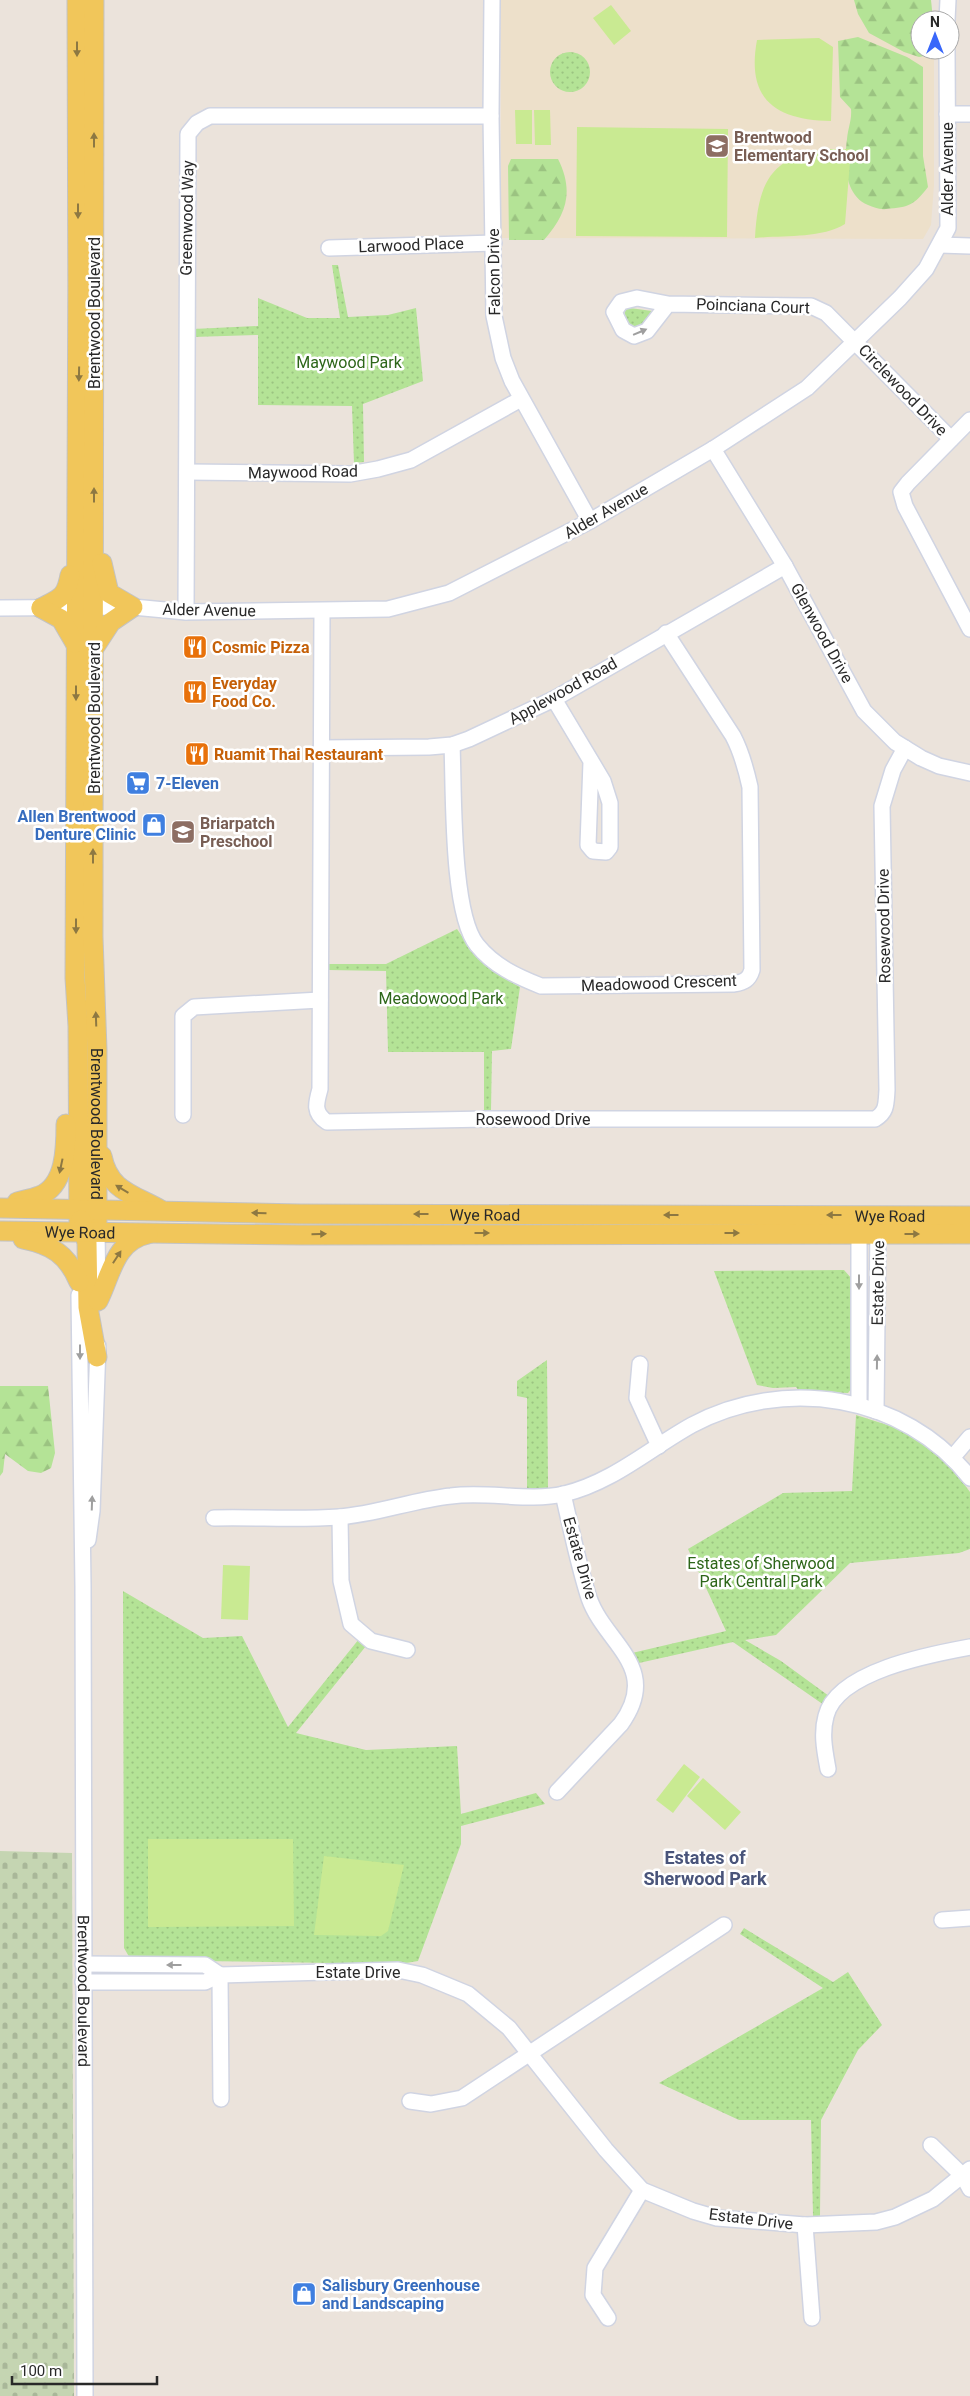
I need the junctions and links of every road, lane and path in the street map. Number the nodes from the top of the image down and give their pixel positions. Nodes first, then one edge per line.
1 (77, 0) edge
2 (94, 0) edge
3 (492, 0) edge
4 (947, 60) edge
5 (947, 114) junction
6 (970, 114) edge
7 (491, 116) junction
8 (494, 243) junction
9 (940, 245) junction
10 (970, 246) edge
11 (329, 248) dead end
12 (668, 304) dead end
13 (855, 341) junction
14 (521, 399) junction
15 (970, 420) edge
16 (950, 439) junction
17 (713, 449) junction
18 (187, 472) junction
19 (590, 521) junction
20 (85, 545) junction
21 (784, 566) junction
22 (133, 607) junction
23 (0, 608) edge
24 (41, 608) junction
25 (85, 608) junction
26 (322, 611) junction
27 (186, 612) junction
28 (970, 629) edge
29 (666, 633) junction
30 (85, 646) junction
31 (554, 699) junction
32 (452, 745) junction
33 (321, 748) junction
34 (906, 748) junction
35 (591, 762) junction
36 (970, 773) edge
37 (75, 978) junction
38 (320, 1000) junction
39 (183, 1115) dead end
40 (98, 1138) junction
41 (0, 1208) edge
42 (87, 1210) junction
43 (164, 1212) junction
44 (970, 1216) edge
45 (869, 1224) junction
46 (0, 1232) edge
47 (87, 1232) junction
48 (165, 1232) junction
49 (970, 1234) edge
50 (79, 1282) junction
51 (98, 1301) junction
52 (98, 1357) junction
53 (640, 1364) dead end
54 (859, 1405) junction
55 (876, 1411) junction
56 (970, 1437) edge
57 (659, 1446) junction
58 (952, 1458) junction
59 (970, 1478) edge
60 (563, 1494) junction
61 (340, 1517) junction
62 (214, 1518) dead end
63 (83, 1586) junction
64 (970, 1647) edge
65 (407, 1650) dead end
66 (828, 1769) dead end
67 (556, 1792) dead end
68 (970, 1918) edge
69 (942, 1920) dead end
70 (724, 1925) dead end
71 (83, 1964) junction
72 (220, 1975) junction
73 (83, 1982) junction
74 (528, 2053) junction
75 (221, 2099) dead end
76 (410, 2100) dead end
77 (931, 2145) dead end
78 (968, 2178) edge
79 (642, 2190) junction
80 (805, 2225) junction
81 (608, 2318) dead end
82 (812, 2318) dead end
83 (85, 2396) edge

1 -> 20 main road, Brentwood Boulevard
20 -> 2 main road, Brentwood Boulevard
3 - 7 street, Falcon Drive
4 - 5 street, Alder Avenue
5 - 6 street
5 - 9 street, Alder Avenue
7 - 8 street, Falcon Drive
7 - 18 street, Greenwood Way
8 - 11 street, Larwood Place
8 - 14 street, Falcon Drive
9 - 10 street
9 - 13 street, Alder Avenue
12 - 13 street, Poinciana Court
13 - 16 street, Circlewood Drive
13 - 17 street, Alder Avenue
14 - 18 street, Maywood Road
14 - 19 street, Falcon Drive
15 - 16 street, Circlewood Drive
16 - 28 street, Circlewood Drive
17 - 19 street, Alder Avenue
17 - 21 street, Glenwood Drive
18 - 27 street, Greenwood Way
19 - 26 street, Alder Avenue
20 - 22 main road
20 - 24 main road
20 - 25 main road, Brentwood Boulevard
21 - 29 street, Applewood Road
21 - 34 street, Glenwood Drive
22 - 25 street, Alder Avenue
22 - 27 street, Alder Avenue
22 - 30 main road
23 - 24 street, Alder Avenue
24 - 25 street, Alder Avenue
24 - 30 main road
25 - 30 main road, Brentwood Boulevard
26 - 27 street, Alder Avenue
26 - 33 street, Rosewood Drive
29 - 31 street, Applewood Road
29 - 32 street, Meadowood Crescent
30 -> 37 main road, Brentwood Boulevard
40 -> 30 main road, Brentwood Boulevard
31 - 32 street, Applewood Road
31 - 35 street
32 - 33 street, Applewood Road
33 - 38 street, Rosewood Drive
34 - 36 street, Glenwood Drive
34 - 38 street, Rosewood Drive
35 - 35 street
37 -> 41 main road
37 - 42 main road, Brentwood Boulevard
38 - 39 street
40 - 42 main road, Brentwood Boulevard
43 -> 40 main road
41 - 42 main road, Wye Road
42 - 43 main road, Wye Road
42 - 47 main road, Brentwood Boulevard
45 -> 43 main road, Wye Road
44 - 45 main road, Wye Road
48 -> 45 main road, Wye Road
45 -> 49 main road, Wye Road
45 -> 54 street, Estate Drive
55 -> 45 street, Estate Drive
46 - 47 main road, Wye Road
46 - 50 main road
47 - 48 main road, Wye Road
47 - 50 street, Brentwood Boulevard
47 - 51 street, Brentwood Boulevard
47 - 52 main road
51 -> 48 main road
50 -> 63 street, Brentwood Boulevard
51 - 52 street, Brentwood Boulevard
63 -> 52 street, Brentwood Boulevard
53 - 57 street
54 - 55 street, Estate Drive
54 - 57 street, Estate Drive
55 - 58 street, Estate Drive
56 - 58 street
57 - 60 street, Estate Drive
58 - 59 street, Estate Drive
60 - 61 street, Estate Drive
60 - 67 street, Estate Drive
61 - 62 street, Estate Drive
61 - 65 street
63 - 71 street, Brentwood Boulevard
64 - 66 street
68 - 69 street
70 - 74 street
72 -> 71 street, Estate Drive
71 - 73 street, Brentwood Boulevard
72 - 73 street, Estate Drive
72 - 74 street, Estate Drive
72 - 75 street
73 - 83 street, Brentwood Boulevard
74 - 76 street
74 - 79 street, Estate Drive
77 - 78 street, Estate Drive
78 - 80 street, Estate Drive
79 - 80 street, Estate Drive
79 - 81 street
80 - 82 street, Estate Drive

